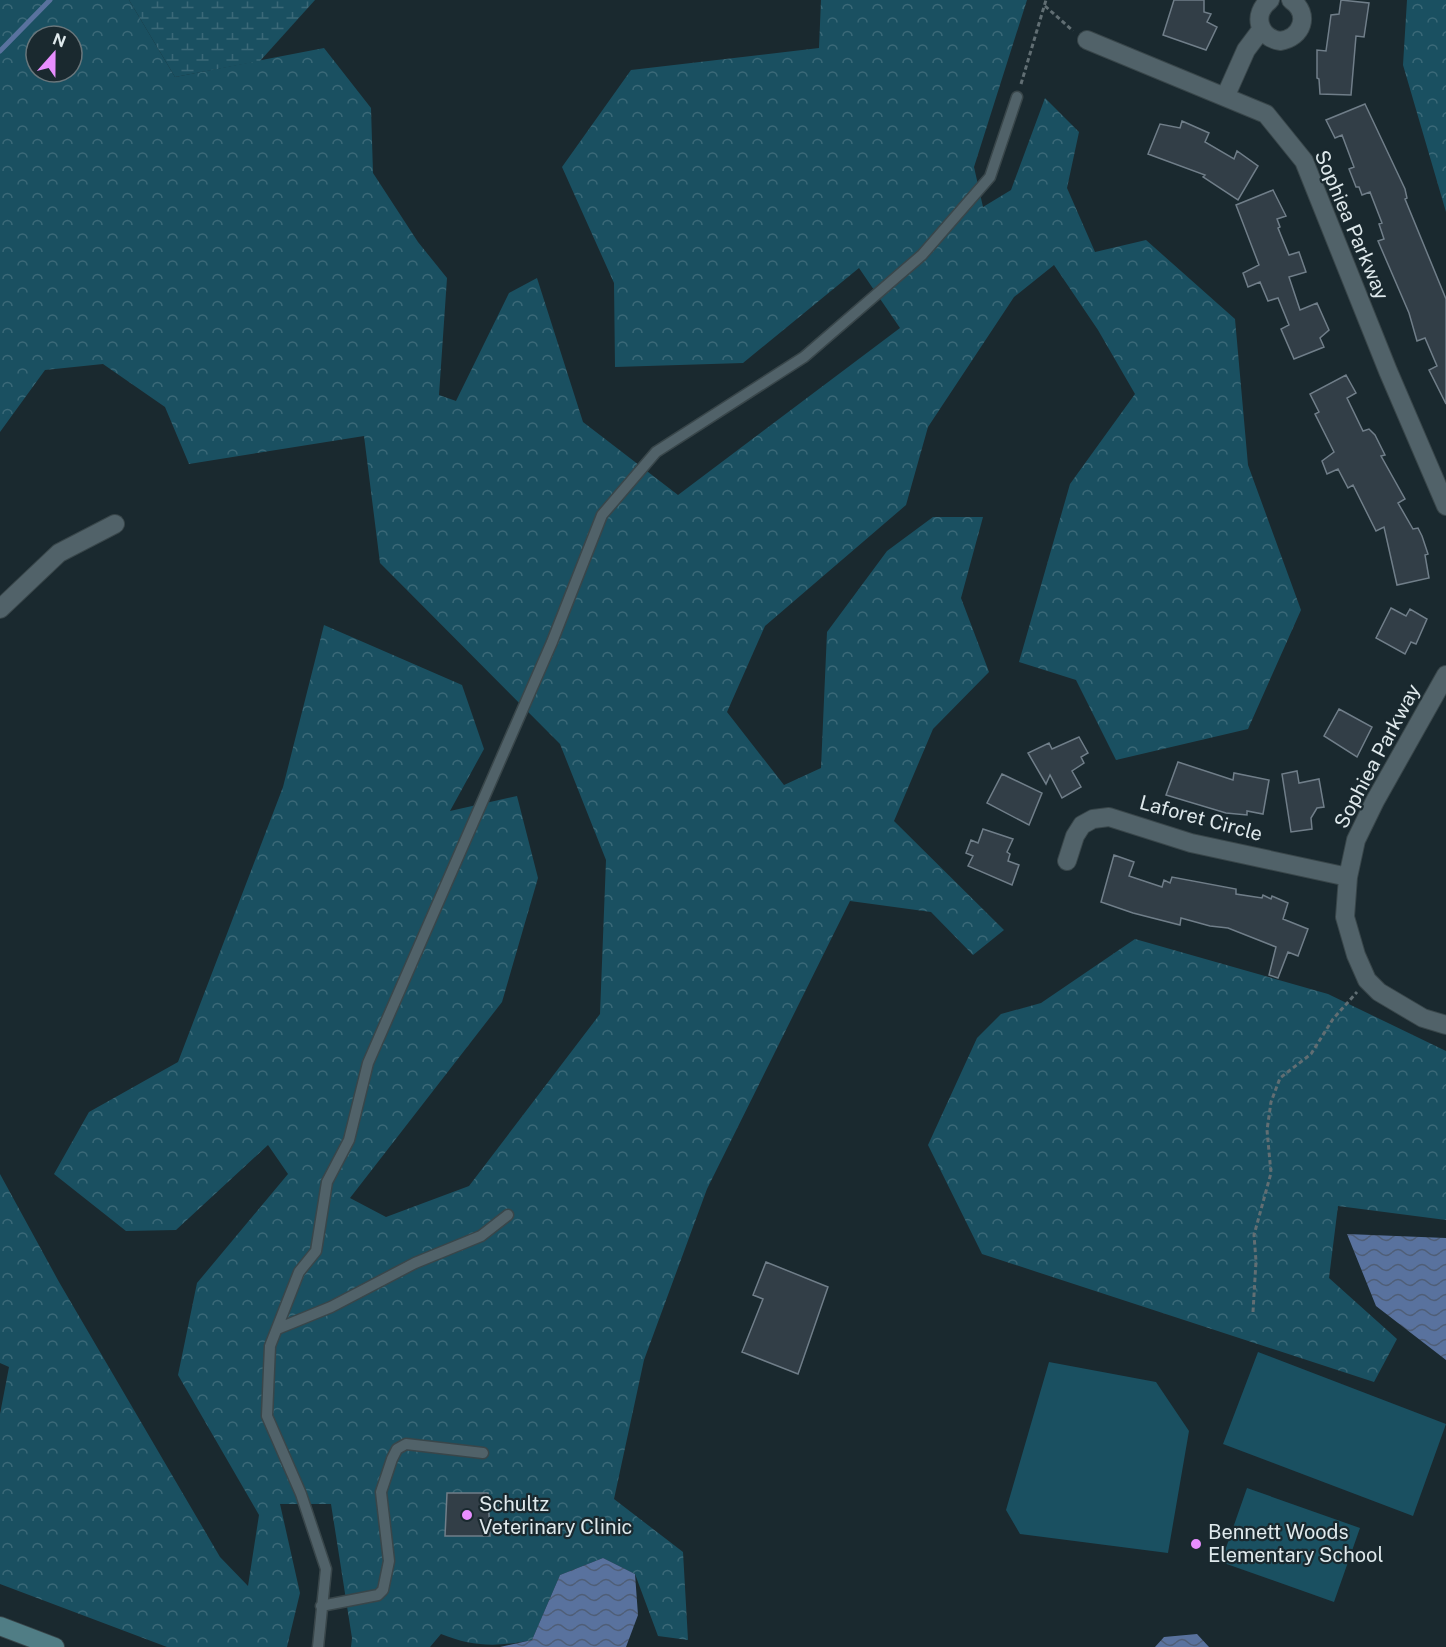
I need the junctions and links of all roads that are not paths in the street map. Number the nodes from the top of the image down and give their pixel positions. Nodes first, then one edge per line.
1 (1269, 0) edge
2 (1291, 0) edge
3 (1261, 30) junction
4 (1088, 40) road end
5 (1226, 96) junction
6 (1017, 97) road end
7 (1446, 506) edge
8 (115, 524) dead end
9 (0, 609) edge
10 (1446, 675) edge
11 (1068, 861) dead end
12 (1348, 877) junction
13 (1446, 1025) edge
14 (508, 1215) dead end
15 (277, 1329) junction
16 (483, 1453) dead end
17 (321, 1606) junction
18 (0, 1626) edge
19 (55, 1647) edge
20 (318, 1647) edge

1 - 3 street
2 - 3 street
3 - 5 street
4 - 5 street, Sophiea Parkway
5 - 7 street, Sophiea Parkway
6 - 15 lane
8 - 9 street
10 - 12 street, Sophiea Parkway
11 - 12 street, Laforet Circle
12 - 13 street, Sophiea Parkway
14 - 15 lane
15 - 17 lane
16 - 17 lane
17 - 20 lane
18 - 19 street

